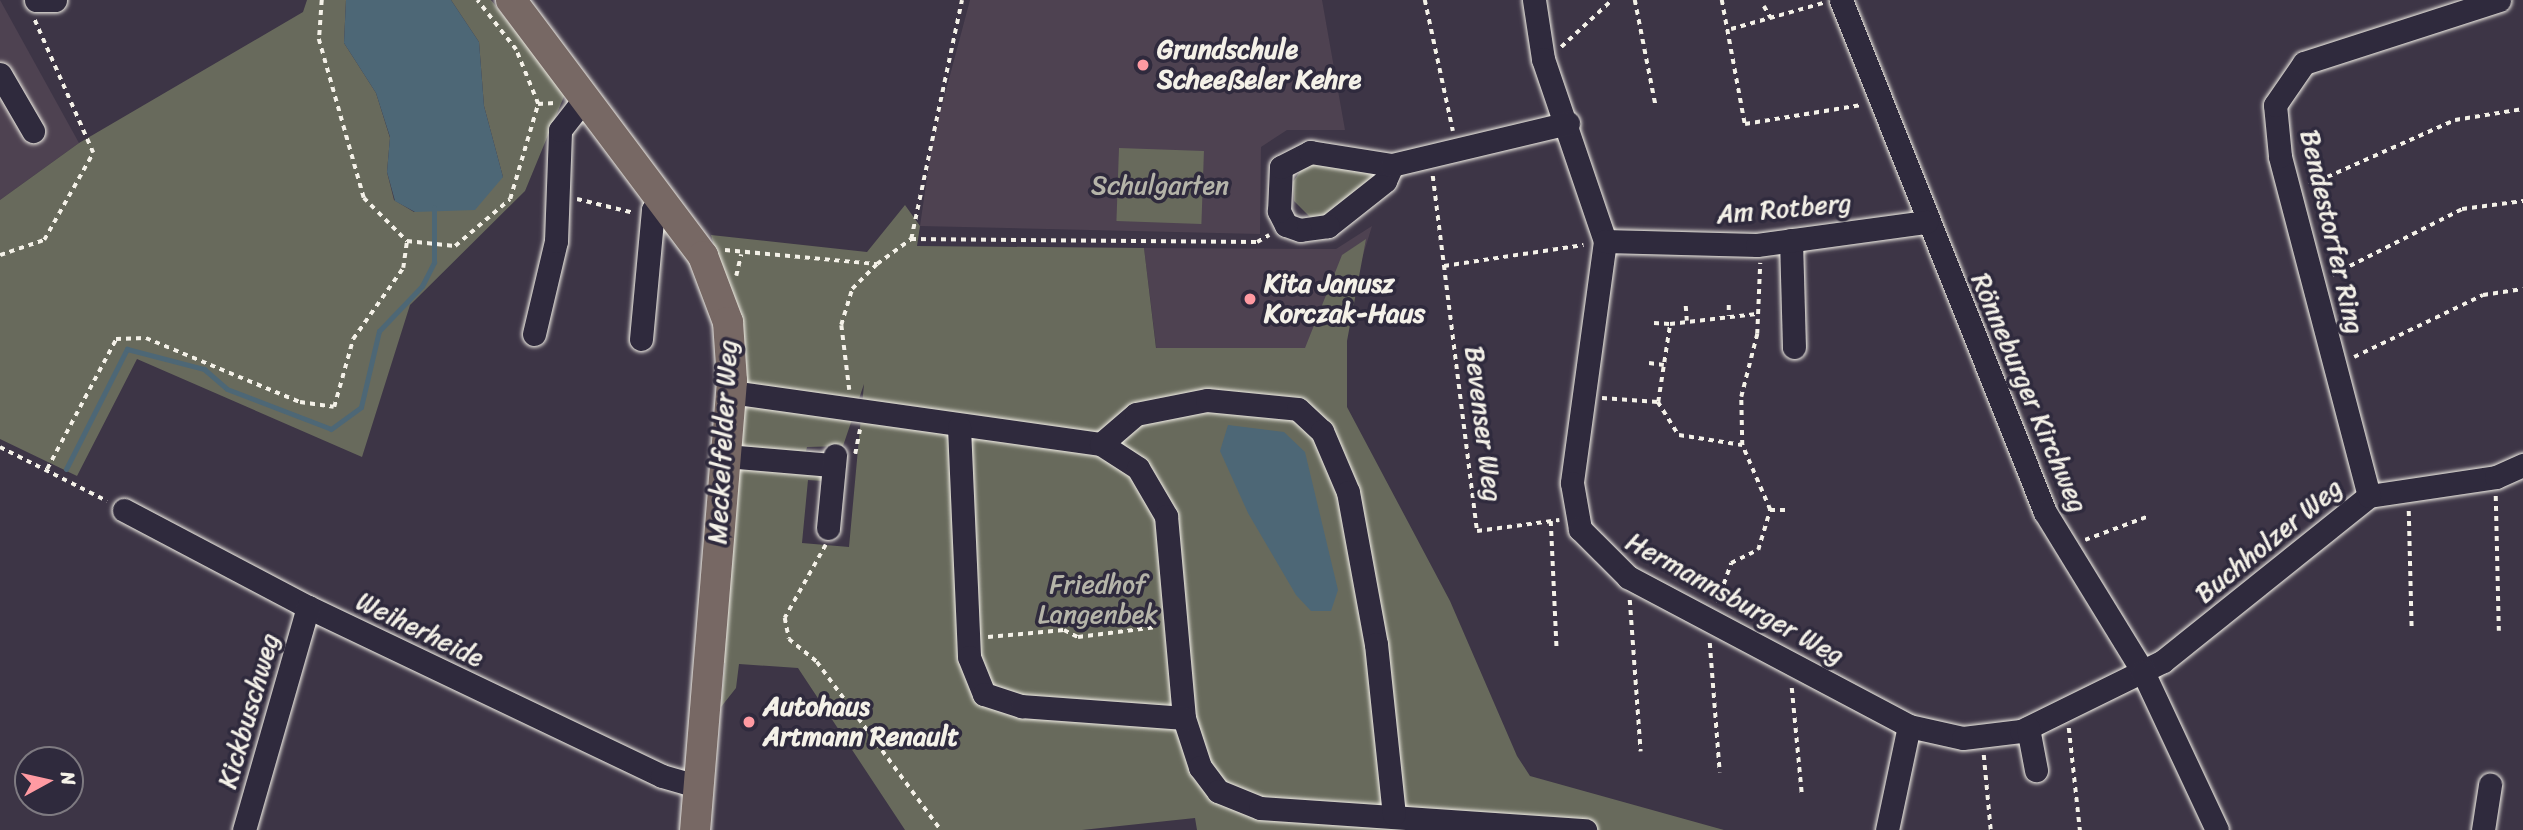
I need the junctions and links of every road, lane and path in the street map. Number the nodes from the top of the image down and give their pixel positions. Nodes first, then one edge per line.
1 (55, 0) edge
2 (323, 0) edge
3 (477, 0) edge
4 (511, 0) edge
5 (962, 0) edge
6 (1425, 0) edge
7 (1534, 0) edge
8 (1612, 0) edge
9 (1635, 0) edge
10 (1722, 0) edge
11 (1835, 0) edge
12 (1841, 0) edge
13 (2499, 0) edge
14 (34, 5) edge
15 (1764, 6) dead end
16 (1771, 18) junction
17 (1731, 29) junction
18 (1542, 51) junction
19 (0, 74) edge
20 (585, 98) junction
21 (1879, 101) junction
22 (1656, 107) dead end
23 (2523, 109) edge
24 (1568, 123) junction
25 (33, 131) dead end
26 (1457, 150) junction
27 (1430, 156) junction
28 (1392, 165) junction
29 (2291, 193) junction
30 (558, 199) junction
31 (2523, 201) edge
32 (658, 211) junction
33 (1926, 222) junction
34 (1286, 225) junction
35 (911, 239) junction
36 (1791, 240) junction
37 (407, 241) junction
38 (1605, 242) junction
39 (695, 245) junction
40 (1757, 245) junction
41 (0, 255) edge
42 (877, 264) junction
43 (1444, 266) junction
44 (2315, 284) junction
45 (2523, 289) edge
46 (1728, 305) dead end
47 (1686, 306) dead end
48 (1756, 314) junction
49 (1729, 316) junction
50 (1687, 321) junction
51 (1654, 323) dead end
52 (1670, 324) junction
53 (534, 334) dead end
54 (641, 339) dead end
55 (1794, 347) dead end
56 (1649, 363) dead end
57 (1664, 365) junction
58 (2336, 366) junction
59 (731, 392) junction
60 (1582, 397) junction
61 (1658, 402) junction
62 (849, 407) junction
63 (959, 427) junction
64 (1101, 444) junction
65 (1742, 445) junction
66 (0, 447) edge
67 (726, 456) junction
68 (2523, 464) edge
69 (47, 468) junction
70 (2496, 477) junction
71 (2409, 492) junction
72 (2369, 496) junction
73 (124, 510) joint
74 (1770, 510) junction
75 (1788, 510) dead end
76 (2149, 516) dead end
77 (1575, 518) junction
78 (1551, 521) junction
79 (828, 528) joint
80 (2067, 547) junction
81 (1628, 577) junction
82 (308, 607) junction
83 (1709, 621) junction
84 (1174, 625) junction
85 (2412, 630) dead end
86 (2499, 631) dead end
87 (968, 639) junction
88 (1557, 650) dead end
89 (1795, 666) junction
90 (2143, 672) junction
91 (2064, 710) junction
92 (1184, 718) junction
93 (1909, 726) junction
94 (2028, 728) junction
95 (1983, 739) junction
96 (1641, 752) dead end
97 (2036, 770) dead end
98 (1720, 773) dead end
99 (2490, 785) dead end
100 (698, 786) junction
101 (1802, 794) dead end
102 (1394, 814) junction
103 (1522, 826) edge
104 (244, 830) edge
105 (695, 830) edge
106 (941, 830) edge
107 (1585, 830) edge
108 (1887, 830) edge
109 (1992, 830) edge
110 (2080, 830) edge
111 (2217, 830) edge
112 (2483, 830) edge

1 - 14 street
2 - 37 path
3 - 37 path
4 - 20 main road, Meckelfelder Weg
5 - 35 path
6 - 26 path
7 - 18 street, Hermannsburger Weg
8 - 18 path
9 - 22 path
10 - 17 path
11 - 16 path
12 - 21 street, Rönneburger Kirchweg
13 - 29 street, Bendestorfer Ring
14 - 41 path
15 - 16 path
16 - 17 path
17 - 21 path
18 - 24 street, Hermannsburger Weg
19 - 25 street
20 - 30 street
20 - 32 main road, Meckelfelder Weg
21 - 33 street, Rönneburger Kirchweg
23 - 29 path
24 - 26 street
24 - 38 street, Hermannsburger Weg
26 - 27 street
27 - 28 street
27 - 43 path, Bevenser Weg
28 - 34 street
28 - 34 street
29 - 44 street, Bendestorfer Ring
30 - 32 path
30 - 53 street
31 - 44 path
32 - 39 main road, Meckelfelder Weg
32 - 54 street
33 - 36 street, Am Rotberg
33 - 80 street, Rönneburger Kirchweg
34 - 35 path
35 - 42 path
36 - 40 street, Am Rotberg
36 - 55 street
37 - 69 path
38 - 40 street, Am Rotberg
38 - 43 path
38 - 60 street, Hermannsburger Weg
39 - 42 path
39 - 59 main road, Meckelfelder Weg
40 - 48 path
42 - 62 path
43 - 78 path, Bevenser Weg
44 - 58 street, Bendestorfer Ring
45 - 58 path
46 - 49 path
47 - 50 path
48 - 49 path
48 - 65 path
49 - 50 path
50 - 52 path
51 - 52 path
52 - 57 path
56 - 57 path
57 - 61 path
58 - 72 street, Bendestorfer Ring
59 - 62 street
59 - 67 main road, Meckelfelder Weg
60 - 61 path
60 - 77 street, Hermannsburger Weg
61 - 65 path
62 - 63 street
63 - 64 street
63 - 87 street
64 - 84 street
64 - 102 street
65 - 74 path
66 - 69 path
67 - 79 street
67 - 100 main road, Meckelfelder Weg
68 - 70 street, Buchholzer Weg
69 - 73 path
70 - 71 street, Buchholzer Weg
70 - 86 path
71 - 72 street, Buchholzer Weg
71 - 85 path
72 - 90 street, Buchholzer Weg
73 - 82 street, Weiherheide
74 - 75 path
74 - 83 path
76 - 80 path
77 - 78 path, Bevenser Weg
77 - 81 street, Hermannsburger Weg
78 - 88 path
79 - 106 path
80 - 90 street, Rönneburger Kirchweg
81 - 83 street, Hermannsburger Weg
81 - 96 path
82 - 100 street, Weiherheide
82 - 104 street, Kickbuschweg
83 - 89 street, Hermannsburger Weg
83 - 98 path
84 - 87 path
84 - 92 street
87 - 92 street
89 - 93 street, Hermannsburger Weg
89 - 101 path
90 - 91 street, Hermannsburger Weg
90 - 111 street, Rönneburger Kirchweg
91 - 94 street, Hermannsburger Weg
91 - 110 path
92 - 102 street
93 - 95 street, Hermannsburger Weg
93 - 108 street
94 - 95 street, Hermannsburger Weg
94 - 97 street
95 - 109 path
99 - 112 street
100 - 105 main road, Meckelfelder Weg
102 - 103 street
103 - 107 street

